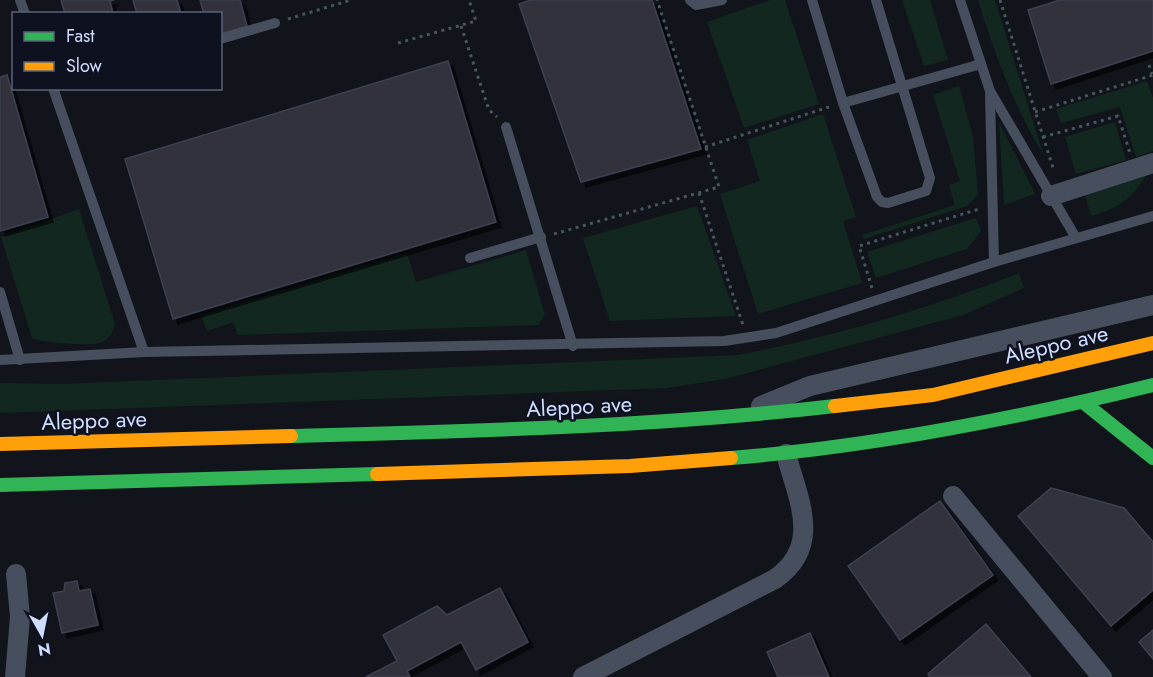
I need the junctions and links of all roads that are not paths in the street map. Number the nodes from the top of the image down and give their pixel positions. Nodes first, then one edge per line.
1 (690, 0) edge
2 (722, 0) edge
3 (812, 0) edge
4 (876, 0) edge
5 (960, 0) edge
6 (275, 23) road end
7 (222, 38) edge
8 (981, 64) junction
9 (903, 87) junction
10 (56, 90) edge
11 (990, 92) junction
12 (843, 103) junction
13 (507, 126) road end
14 (1144, 166) edge
15 (1056, 194) junction
16 (1153, 216) edge
17 (541, 237) junction
18 (1076, 238) junction
19 (470, 258) dead end
20 (994, 262) junction
21 (0, 292) edge
22 (1153, 305) edge
23 (1153, 343) edge
24 (573, 346) junction
25 (144, 352) junction
26 (0, 360) edge
27 (20, 360) junction
28 (1153, 385) edge
29 (1083, 402) junction
30 (727, 419) junction
31 (0, 444) edge
32 (786, 454) junction
33 (1153, 458) edge
34 (0, 485) edge
35 (952, 496) dead end
36 (16, 574) dead end
37 (15, 677) edge
38 (583, 677) edge
39 (1102, 677) edge

1 - 2 lane
3 - 12 lane
4 - 9 lane
5 - 8 lane
6 - 7 lane
8 - 9 lane
8 - 11 lane
9 - 12 lane
9 - 12 lane
10 - 25 lane
11 - 15 lane
11 - 20 lane
13 - 17 lane
14 - 15 street
15 - 18 lane
16 - 18 lane
17 - 19 lane
17 - 24 lane
18 - 20 lane
20 - 24 lane
21 - 27 lane
22 - 30 street
23 - 30 main road, Aleppo ave
24 - 25 lane
25 - 27 lane
26 - 27 lane
28 - 29 main road
29 - 32 main road
29 - 33 main road
30 - 31 main road, Aleppo ave
32 - 34 main road
32 - 38 street
35 - 39 street
36 - 37 street

